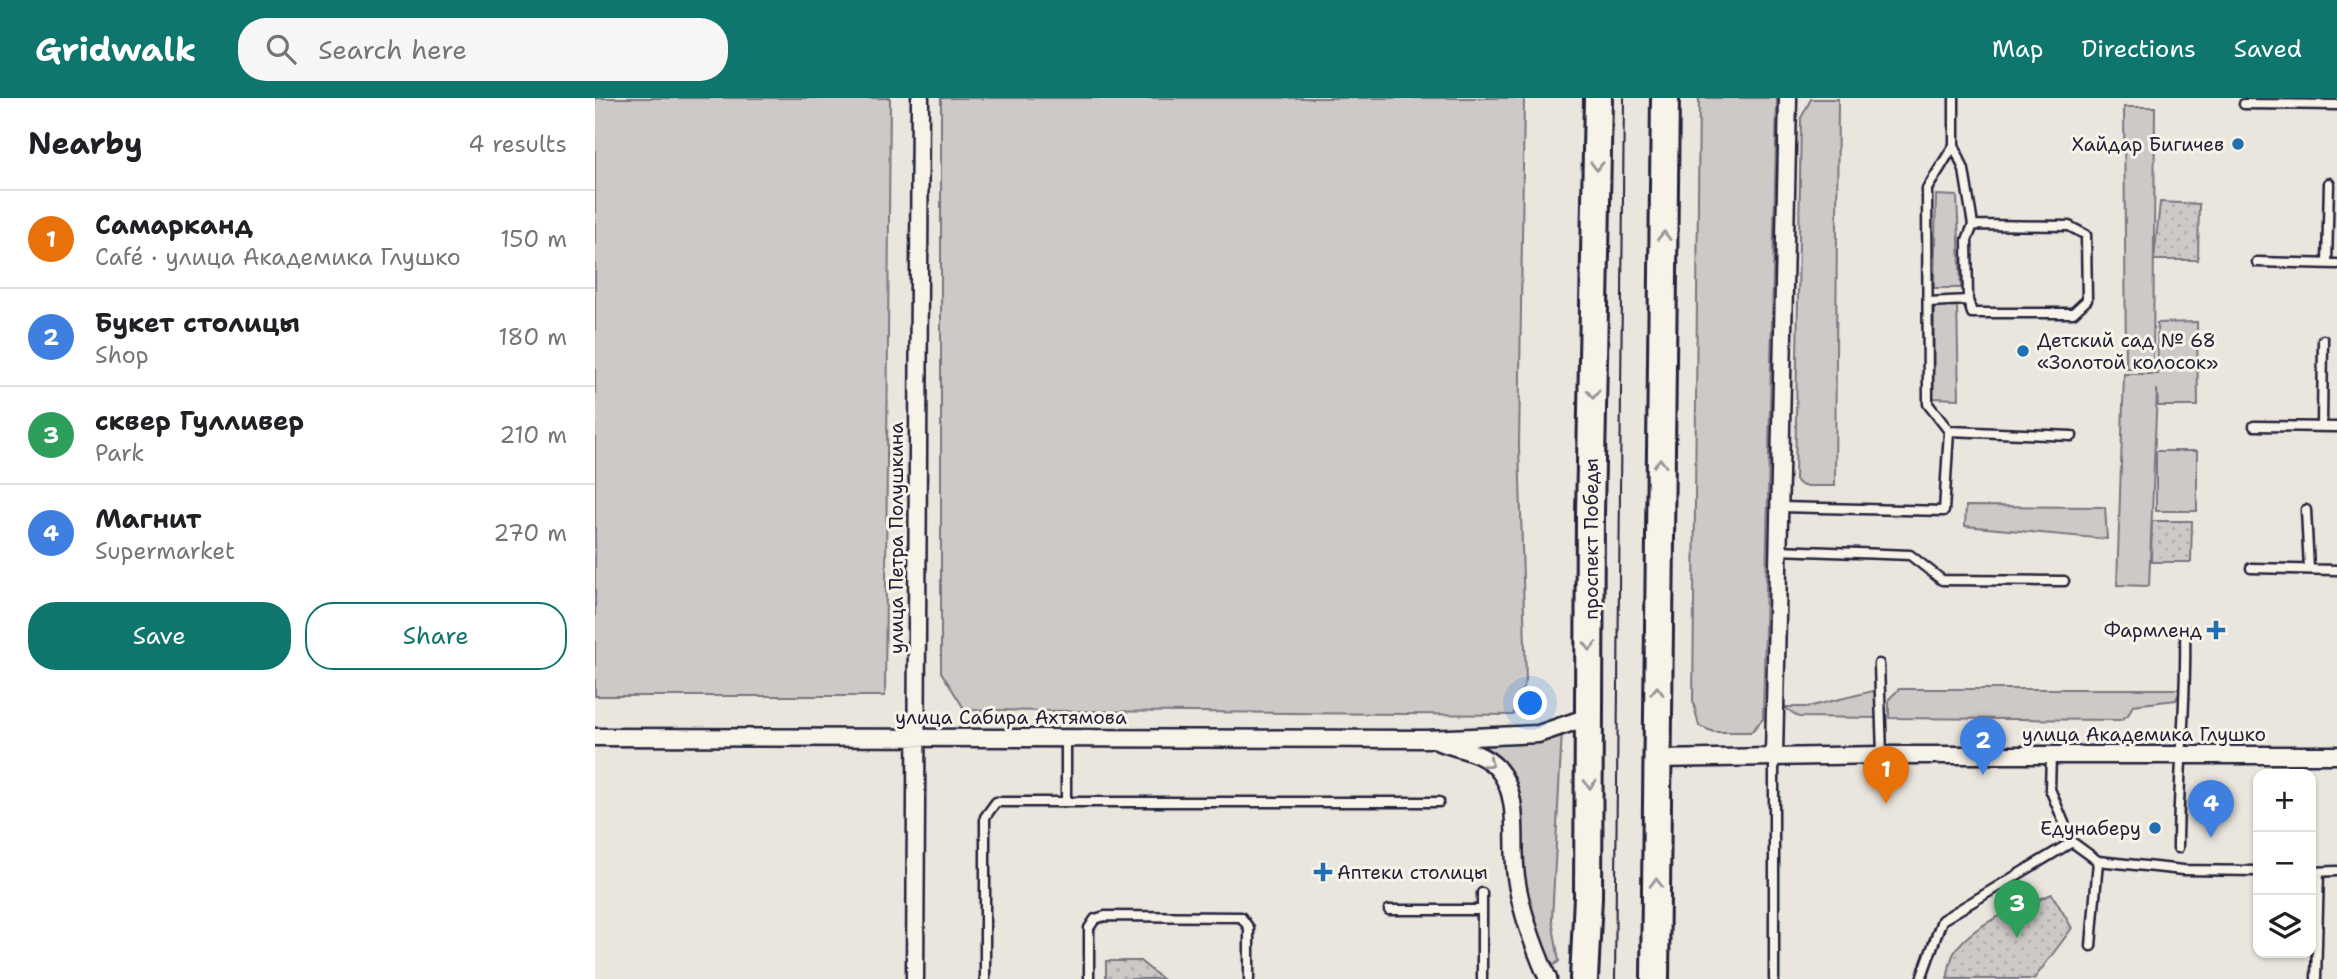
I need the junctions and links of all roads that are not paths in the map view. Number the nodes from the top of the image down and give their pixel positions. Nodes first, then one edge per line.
1 (920, 98) edge
2 (1598, 98) edge
3 (1665, 98) edge
4 (1788, 98) edge
5 (1954, 98) edge
6 (2244, 104) dead end
7 (2337, 105) edge
8 (1954, 145) junction
9 (2329, 183) dead end
10 (1973, 225) junction
11 (2257, 261) dead end
12 (2327, 263) junction
13 (2337, 264) edge
14 (1968, 300) junction
15 (1928, 302) junction
16 (2323, 340) dead end
17 (2254, 426) dead end
18 (2322, 426) junction
19 (2337, 427) edge
20 (1949, 431) junction
21 (2072, 436) dead end
22 (1780, 507) junction
23 (2306, 510) dead end
24 (1778, 550) junction
25 (2251, 568) dead end
26 (2309, 569) junction
27 (2337, 570) edge
28 (2064, 581) dead end
29 (2185, 629) dead end
30 (1879, 664) dead end
31 (1591, 716) junction
32 (595, 737) edge
33 (916, 738) junction
34 (1066, 738) junction
35 (1427, 738) junction
36 (1882, 755) junction
37 (2051, 755) junction
38 (2182, 755) junction
39 (2337, 755) edge
40 (1774, 756) junction
41 (1656, 759) junction
42 (1066, 800) junction
43 (1439, 802) dead end
44 (2072, 842) junction
45 (2178, 848) dead end
46 (2098, 861) junction
47 (2253, 871) edge
48 (2337, 871) edge
49 (2316, 872) edge
50 (1482, 893) dead end
51 (2315, 895) edge
52 (1389, 910) dead end
53 (1482, 910) junction
54 (2091, 946) dead end
55 (915, 979) edge
56 (985, 979) edge
57 (1089, 979) edge
58 (1249, 979) edge
59 (1482, 979) edge
60 (1548, 979) edge
61 (1584, 979) edge
62 (1655, 979) edge
63 (1774, 979) edge
64 (1921, 979) edge
65 (2316, 979) edge

1 - 33 street, улица Петра Полушкина
2 -> 31 main road, проспект Победы
41 -> 3 main road
4 - 22 street
5 - 8 lane
6 - 7 lane
8 - 10 lane
8 - 15 lane
9 - 12 lane
10 - 14 lane
10 - 14 lane
11 - 12 lane
12 - 13 lane
14 - 15 lane
15 - 20 lane
16 - 18 lane
17 - 18 lane
18 - 19 lane
20 - 21 lane
20 - 22 lane
22 - 24 street
23 - 26 lane
24 - 28 lane
24 - 40 street
25 - 26 lane
26 - 27 lane
29 - 38 lane
30 - 36 lane
31 - 35 street, улица Сабира Ахтямова
31 -> 61 main road, проспект Победы
32 - 33 street, улица Сабира Ахтямова
33 - 34 street, улица Сабира Ахтямова
33 - 55 street, улица Петра Полушкина
34 - 35 street, улица Сабира Ахтямова
34 - 42 lane
35 -> 60 street, улица Сабира Ахтямова
36 - 37 street, улица Академика Глушко
36 - 40 street, улица Академика Глушко
37 - 38 street, улица Академика Глушко
37 - 44 lane
38 - 39 street, улица Академика Глушко
38 - 45 lane
40 - 41 street, улица Академика Глушко
40 - 63 lane
62 -> 41 main road
42 - 43 lane
42 - 56 lane
44 - 46 lane
44 - 64 lane
46 - 47 lane
46 - 54 lane
48 - 49 lane
50 - 53 lane
51 - 65 lane
52 - 53 lane
53 - 59 lane
57 - 58 lane

